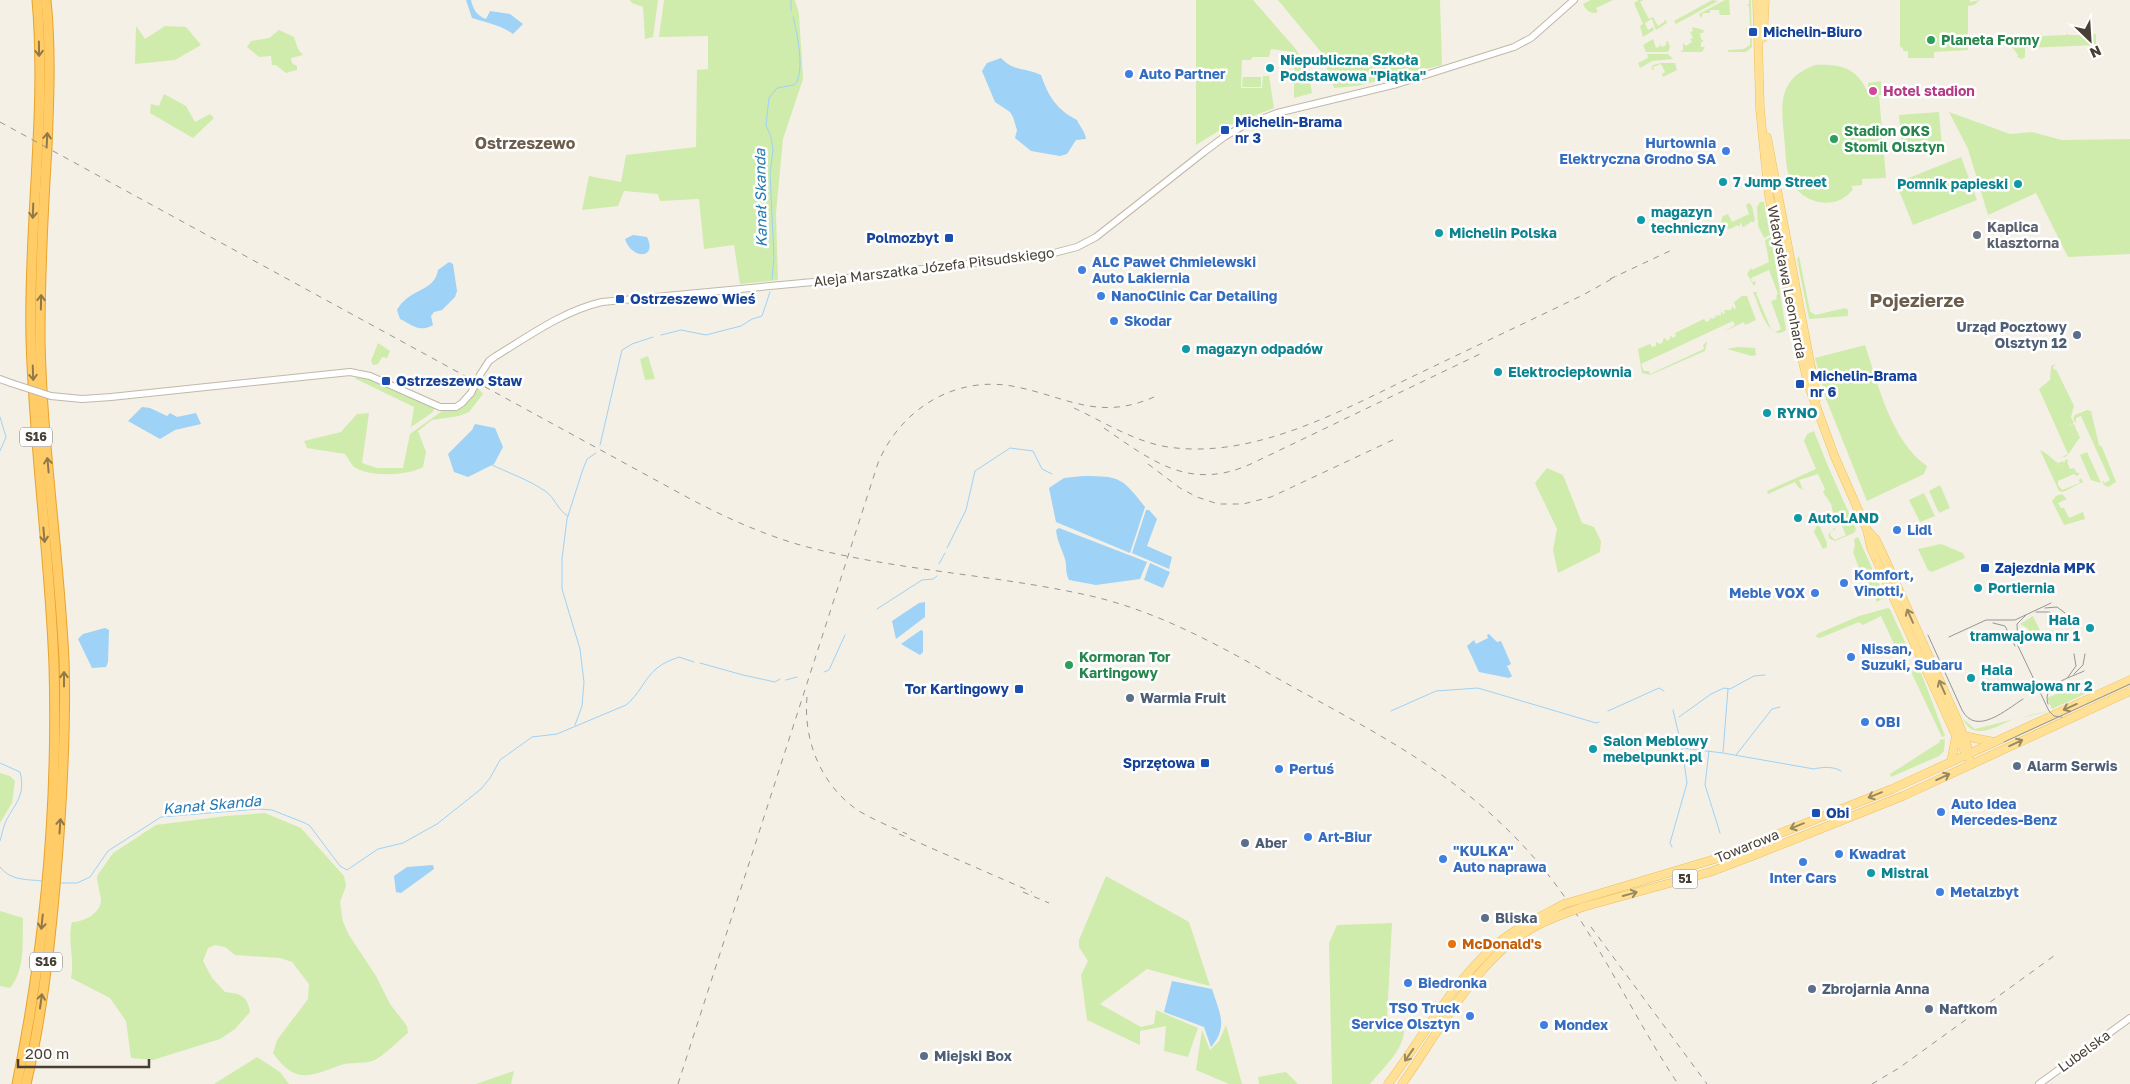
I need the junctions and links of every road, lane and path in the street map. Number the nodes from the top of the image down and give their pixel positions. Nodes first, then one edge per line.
1 (37, 0) edge
2 (46, 0) edge
3 (1574, 0) edge
4 (1758, 0) edge
5 (1765, 0) edge
6 (0, 378) edge
7 (1819, 412) junction
8 (2130, 680) edge
9 (2130, 692) edge
10 (1960, 736) junction
11 (1994, 742) junction
12 (1968, 754) junction
13 (1951, 762) junction
14 (1972, 764) junction
15 (52, 875) junction
16 (1652, 879) junction
17 (1651, 888) junction
18 (2130, 1018) edge
19 (17, 1084) edge
20 (26, 1084) edge
21 (1388, 1084) edge
22 (1402, 1084) edge
23 (2039, 1084) edge

1 -> 15 highway, S16
15 -> 2 highway, S16
3 - 6 street, Aleja Marszałka Józefa Piłsudskiego, bridge
4 - 7 main road, Władysława Leonharda
5 - 7 main road, Władysława Leonharda
7 - 10 main road, Władysława Leonharda
8 -> 11 main road, Towarowa / 51
14 -> 9 main road, Towarowa / 51
10 - 11 main road
10 - 12 main road, Władysława Leonharda
10 - 13 main road
11 - 12 main road, Towarowa / 51
12 - 13 main road, Towarowa / 51
12 - 14 main road, Władysława Leonharda
13 -> 16 main road, Towarowa / 51
17 -> 14 main road, Towarowa / 51
15 -> 19 highway, S16
20 -> 15 highway, S16
16 - 17 main road
16 -> 21 main road, Towarowa / 51, bridge
22 -> 17 main road, Towarowa / 51, bridge
18 - 23 street, Lubelska

